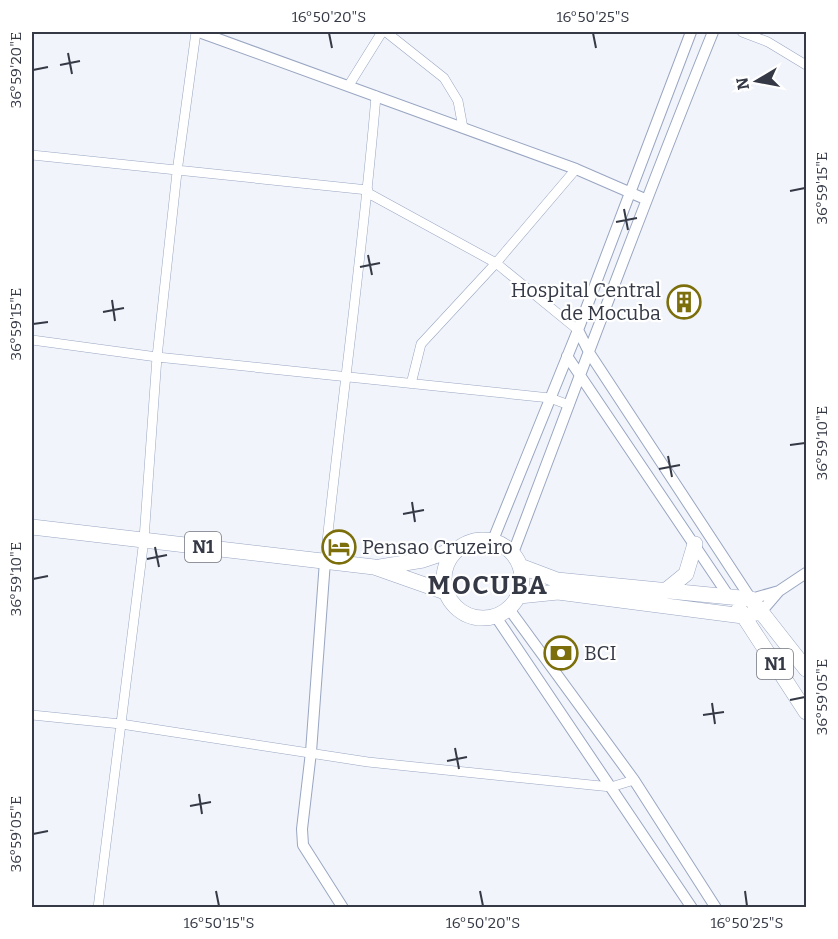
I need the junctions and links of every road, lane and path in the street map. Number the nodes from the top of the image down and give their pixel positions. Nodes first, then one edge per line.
1 (197, 32) edge
2 (384, 32) edge
3 (690, 32) edge
4 (713, 32) edge
5 (742, 32) edge
6 (807, 65) edge
7 (349, 85) junction
8 (376, 96) junction
9 (463, 128) junction
10 (32, 155) edge
11 (576, 169) junction
12 (177, 172) junction
13 (368, 191) junction
14 (629, 193) junction
15 (645, 199) junction
16 (496, 263) junction
17 (578, 330) junction
18 (32, 340) edge
19 (590, 354) junction
20 (567, 356) junction
21 (157, 357) junction
22 (580, 374) junction
23 (345, 378) junction
24 (411, 384) junction
25 (550, 398) junction
26 (569, 405) junction
27 (32, 527) edge
28 (144, 539) junction
29 (493, 540) junction
30 (694, 544) junction
31 (456, 549) junction
32 (517, 560) junction
33 (325, 561) junction
34 (374, 567) junction
35 (807, 573) edge
36 (665, 591) junction
37 (779, 591) junction
38 (445, 592) junction
39 (519, 596) junction
40 (730, 598) junction
41 (751, 599) junction
42 (760, 612) junction
43 (503, 613) junction
44 (743, 616) junction
45 (807, 669) edge
46 (807, 712) edge
47 (32, 715) edge
48 (121, 724) junction
49 (311, 752) junction
50 (634, 780) junction
51 (611, 787) junction
52 (98, 908) edge
53 (343, 908) edge
54 (692, 908) edge
55 (716, 908) edge

1 - 7 street
1 - 12 street
2 - 7 street
2 - 9 street
3 - 14 street
4 - 15 street
5 - 6 street
7 - 8 street
8 - 9 street
8 - 13 street
9 - 11 street
10 - 12 street
11 - 14 street
11 - 16 street
12 - 13 street
12 - 21 street
13 - 16 street
13 - 23 street
14 - 15 street
14 - 17 street
15 - 19 street
16 - 17 street
16 - 24 street
17 - 19 street
17 - 20 street
18 - 21 street
19 - 22 street
19 - 41 street
20 - 22 street
20 - 25 street
21 - 23 street
21 - 28 street
22 - 26 street
22 - 30 street
23 - 24 street
23 - 33 street
24 - 25 street
25 - 26 street
25 - 29 street
26 - 32 street
27 - 28 highway, N1
28 - 33 highway, N1
28 - 48 street
29 - 31 highway, N1
29 - 32 highway
30 - 36 highway
30 - 40 street
31 - 34 highway, N1
31 - 38 highway
32 - 36 highway
32 - 39 highway
33 - 34 highway, N1
33 - 49 street
34 - 38 highway, N1
35 - 37 street
36 - 40 highway
37 - 41 street
37 - 42 street
38 - 43 highway, N1
39 - 43 highway
39 - 44 highway
40 - 41 highway
40 - 44 highway, N1
41 - 42 highway, N1
42 - 44 highway
42 - 45 highway, N1
43 - 50 street
43 - 51 street
44 - 46 highway, N1
47 - 48 street
48 - 49 street
48 - 52 street
49 - 51 street
49 - 53 street
50 - 51 street
50 - 55 street
51 - 54 street

